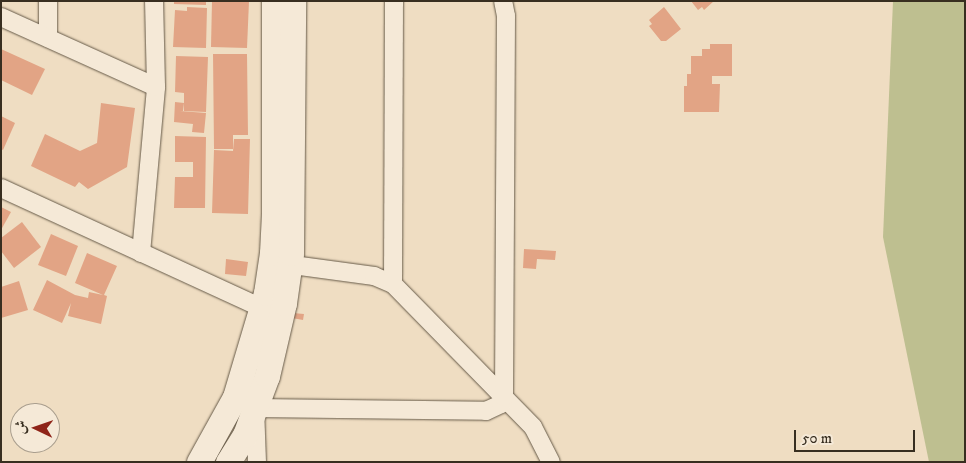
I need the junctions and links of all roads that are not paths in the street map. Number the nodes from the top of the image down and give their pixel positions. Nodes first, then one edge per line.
1 (48, 1) edge
2 (154, 1) edge
3 (274, 1) edge
4 (293, 1) edge
5 (394, 1) edge
6 (504, 1) edge
7 (1, 17) edge
8 (48, 38) junction
9 (156, 87) junction
10 (1, 188) edge
11 (141, 253) junction
12 (280, 263) junction
13 (393, 284) junction
14 (272, 312) junction
15 (504, 397) junction
16 (255, 408) junction
17 (199, 462) edge
18 (228, 462) edge
19 (257, 462) edge
20 (551, 462) edge

1 - 8 street
2 - 9 street
3 - 12 main road
4 - 12 main road
5 - 13 street
6 - 15 street
7 - 8 street
8 - 9 street
9 - 11 street
10 - 11 street
11 - 14 street
12 - 13 street
12 - 14 main road
13 - 15 street
14 - 16 main road
14 - 17 main road
15 - 16 street
15 - 20 street
16 - 18 main road
16 - 19 street

